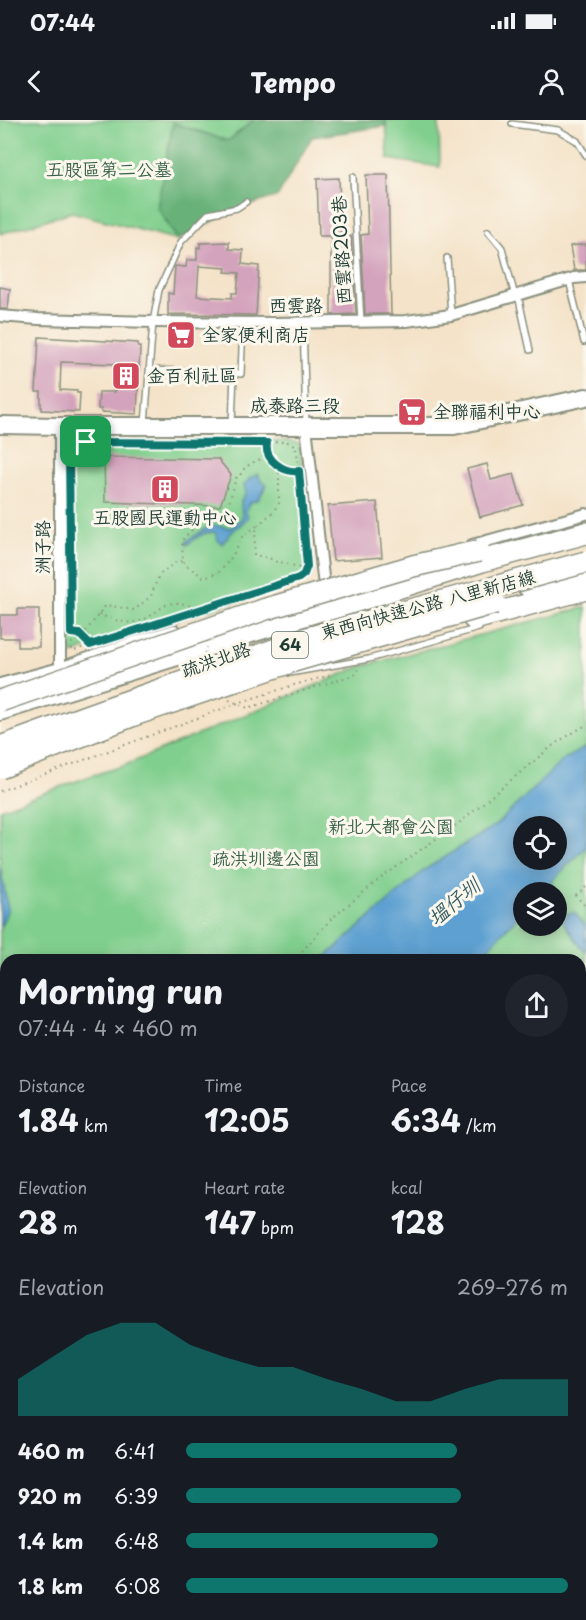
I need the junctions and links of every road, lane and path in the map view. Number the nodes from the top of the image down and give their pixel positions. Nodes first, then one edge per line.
1 (512, 124) dead end
2 (586, 155) edge
3 (353, 177) dead end
4 (246, 202) dead end
5 (488, 231) dead end
6 (447, 258) dead end
7 (586, 277) edge
8 (569, 280) junction
9 (516, 296) junction
10 (452, 315) junction
11 (0, 316) edge
12 (153, 322) junction
13 (243, 322) junction
14 (361, 322) junction
15 (303, 323) junction
16 (584, 342) dead end
17 (530, 350) dead end
18 (149, 370) junction
19 (234, 373) junction
20 (586, 397) edge
21 (0, 425) edge
22 (60, 426) junction
23 (145, 426) junction
24 (232, 426) junction
25 (306, 426) junction
26 (267, 443) junction
27 (269, 457) junction
28 (284, 469) junction
29 (299, 471) junction
30 (586, 514) edge
31 (586, 522) edge
32 (257, 526) junction
33 (586, 533) edge
34 (586, 543) edge
35 (586, 552) edge
36 (183, 561) junction
37 (586, 562) edge
38 (306, 570) junction
39 (586, 574) edge
40 (586, 580) edge
41 (324, 586) junction
42 (586, 589) edge
43 (328, 610) junction
44 (481, 627) dead end
45 (71, 633) junction
46 (82, 636) junction
47 (90, 645) junction
48 (307, 652) junction
49 (60, 668) junction
50 (288, 673) dead end
51 (336, 674) dead end
52 (0, 684) edge
53 (0, 701) edge
54 (0, 712) edge
55 (586, 725) edge
56 (0, 734) edge
57 (0, 747) edge
58 (67, 749) dead end
59 (0, 754) edge
60 (0, 763) edge
61 (0, 768) edge
62 (0, 791) edge
63 (586, 887) edge
64 (586, 907) edge
65 (299, 954) edge

1 - 2 lane
3 - 14 lane, 西雲路203巷
4 - 12 lane
5 - 9 lane
6 - 10 lane
7 - 8 street, 西雲路
8 - 9 street, 西雲路
8 - 16 lane
9 - 10 street, 西雲路
9 - 17 lane
10 - 14 street, 西雲路
11 - 12 street, 西雲路
12 - 13 street, 西雲路
12 - 18 lane
13 - 15 street, 西雲路
13 - 19 lane
14 - 15 street, 西雲路
15 - 25 lane
18 - 19 lane
18 - 23 lane
19 - 24 lane
20 - 25 street, 成泰路三段
21 - 22 street, 成泰路三段
22 - 23 street, 成泰路三段
22 - 49 street, 洲子路
23 - 24 street, 成泰路三段
24 - 25 street, 成泰路三段
25 - 41 street
26 - 27 path
26 - 29 path
26 - 45 path
27 - 28 path
27 - 36 path
28 - 29 path
28 - 32 path
29 - 38 path
30 - 41 street
31 - 53 highway, bridge
32 - 36 path
32 - 38 path
33 - 43 highway
34 - 43 street, 疏洪北路
35 - 56 highway, 東西向快速公路 八里新店線 / 64
36 - 46 path
37 - 57 highway, 東西向快速公路 八里新店線 / 64, bridge
38 - 47 path
39 - 48 street, 疏洪北路
40 - 61 highway, bridge
41 - 49 street
42 - 48 highway
43 - 54 street, 疏洪北路
44 - 50 lane
45 - 46 path
45 - 47 path
46 - 47 path
48 - 59 street, 疏洪北路
49 - 52 street
51 - 62 path
55 - 65 path
58 - 60 lane
63 - 64 path

